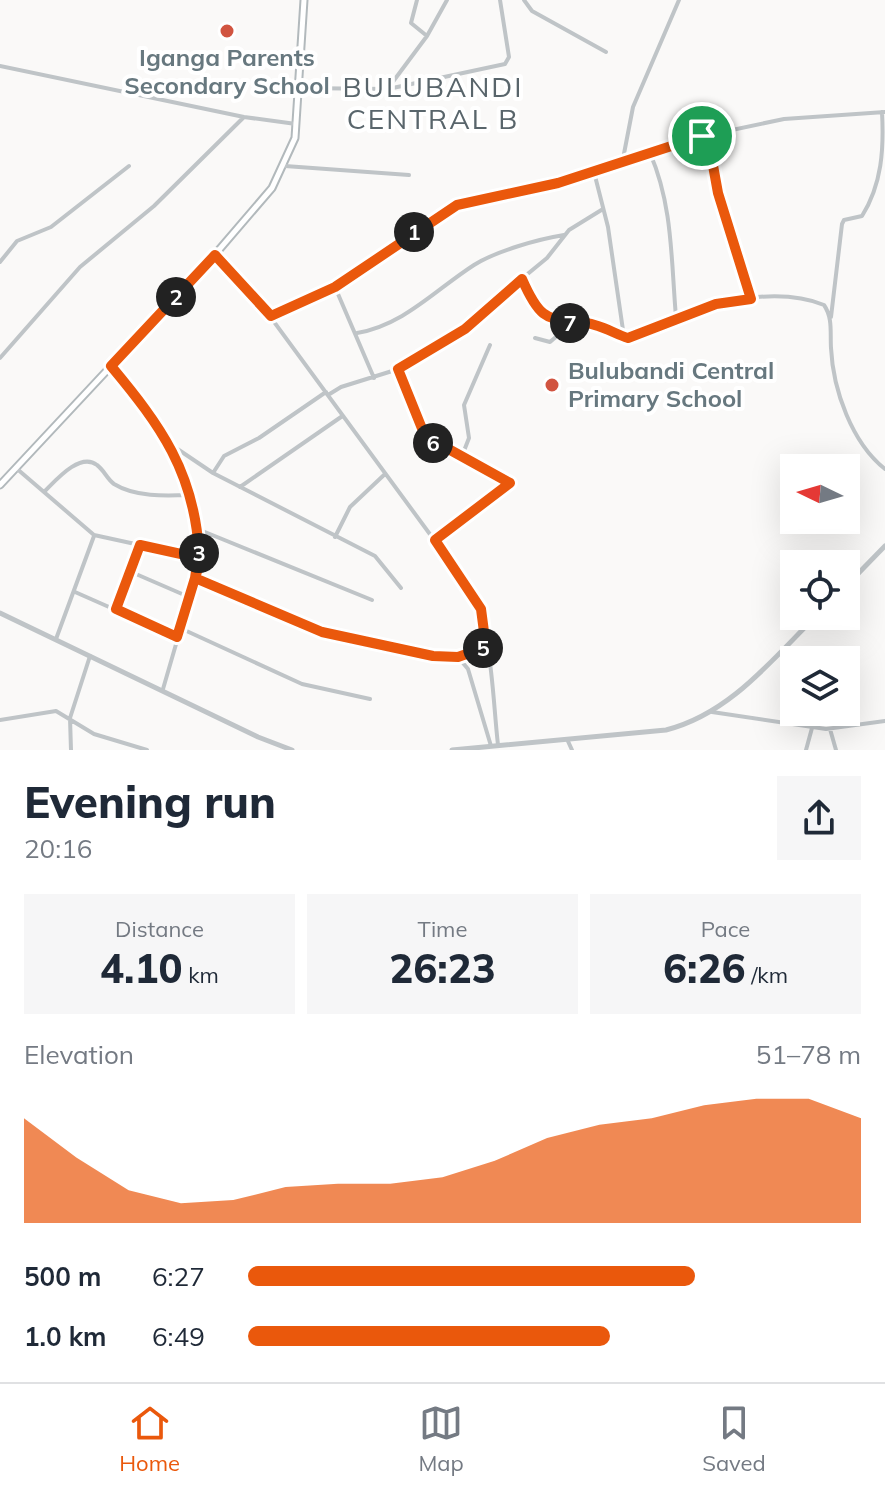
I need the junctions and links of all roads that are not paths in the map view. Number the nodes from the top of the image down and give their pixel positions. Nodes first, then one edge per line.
1 (304, 0) edge
2 (417, 0) edge
3 (447, 0) edge
4 (500, 0) edge
5 (524, 0) edge
6 (679, 0) edge
7 (427, 36) junction
8 (606, 52) dead end
9 (0, 66) edge
10 (298, 88) junction
11 (388, 89) junction
12 (884, 112) edge
13 (244, 117) junction
14 (296, 124) junction
15 (702, 136) junction
16 (650, 153) junction
17 (622, 164) junction
18 (129, 166) dead end
19 (285, 166) junction
20 (594, 172) junction
21 (409, 175) dead end
22 (604, 208) junction
23 (564, 235) junction
24 (215, 255) junction
25 (0, 262) edge
26 (522, 279) junction
27 (335, 287) junction
28 (751, 299) junction
29 (271, 316) junction
30 (676, 317) junction
31 (830, 319) junction
32 (572, 323) junction
33 (357, 333) junction
34 (624, 337) junction
35 (535, 338) dead end
36 (490, 345) dead end
37 (0, 358) edge
38 (111, 366) junction
39 (398, 369) junction
40 (374, 378) junction
41 (328, 393) junction
42 (341, 417) junction
43 (171, 444) junction
44 (462, 456) junction
45 (16, 468) junction
46 (885, 469) edge
47 (213, 473) junction
48 (385, 474) junction
49 (0, 485) edge
50 (240, 487) junction
51 (45, 491) junction
52 (188, 495) junction
53 (195, 528) junction
54 (94, 535) junction
55 (335, 537) junction
56 (435, 540) junction
57 (140, 545) junction
58 (885, 546) edge
59 (199, 552) junction
60 (129, 571) junction
61 (860, 572) edge
62 (195, 578) junction
63 (401, 588) dead end
64 (75, 592) junction
65 (189, 597) junction
66 (372, 600) dead end
67 (116, 609) junction
68 (0, 613) edge
69 (180, 628) junction
70 (802, 630) edge
71 (177, 637) junction
72 (56, 639) junction
73 (486, 647) junction
74 (90, 656) junction
75 (458, 657) junction
76 (163, 689) junction
77 (370, 699) dead end
78 (712, 712) junction
79 (70, 718) junction
80 (0, 720) edge
81 (885, 721) edge
82 (812, 728) junction
83 (830, 729) junction
84 (567, 739) junction
85 (522, 742) junction
86 (494, 745) junction
87 (71, 750) edge
88 (147, 750) edge
89 (292, 750) edge
90 (452, 750) edge
91 (524, 750) edge
92 (572, 750) edge
93 (806, 750) edge
94 (836, 750) edge

1 - 10 main road
2 - 7 street
3 - 7 street
4 - 11 street
5 - 8 street
6 - 17 street
7 - 11 street
9 - 13 street
10 - 11 street
10 - 14 main road
12 - 15 street
12 - 31 street
13 - 14 street
13 - 37 street
14 - 19 main road
15 - 16 street
15 - 28 street
16 - 17 street
16 - 30 street
17 - 20 street
18 - 25 street
19 - 21 street
19 - 24 main road
20 - 22 street
20 - 27 street
22 - 23 street
22 - 34 street
23 - 26 street
23 - 33 street
24 - 29 street
24 - 38 main road
26 - 32 street
26 - 39 street
27 - 29 street
27 - 33 street
28 - 30 street
28 - 31 street
29 - 41 street
30 - 34 street
31 - 46 street
32 - 34 street
32 - 35 street
33 - 40 street
36 - 44 street
38 - 43 street
38 - 45 main road
39 - 40 street
39 - 44 street
40 - 41 street
41 - 42 street
41 - 47 street
42 - 48 street
42 - 50 street
43 - 47 street
43 - 52 street
44 - 56 street
45 - 49 main road
45 - 51 street
47 - 50 street
48 - 55 street
48 - 56 street
50 - 55 street
51 - 52 street
51 - 54 street
52 - 53 street
53 - 59 street
53 - 66 street
54 - 57 street
54 - 64 street
55 - 63 street
56 - 73 street
57 - 59 street
57 - 60 street
58 - 61 street
59 - 62 street
60 - 65 street
60 - 67 street
62 - 65 street
62 - 75 street
64 - 67 street
64 - 72 street
65 - 69 street
67 - 71 street
68 - 72 street
69 - 71 street
69 - 77 street
70 - 78 street
71 - 76 street
72 - 74 street
73 - 75 street
73 - 86 street
74 - 76 street
74 - 79 street
75 - 86 street
76 - 89 street
78 - 82 street
78 - 84 street
79 - 80 street
79 - 87 street
79 - 88 street
81 - 83 street
82 - 83 street
82 - 93 street
83 - 94 street
84 - 85 street
84 - 92 street
85 - 86 street
85 - 91 street
86 - 90 street

